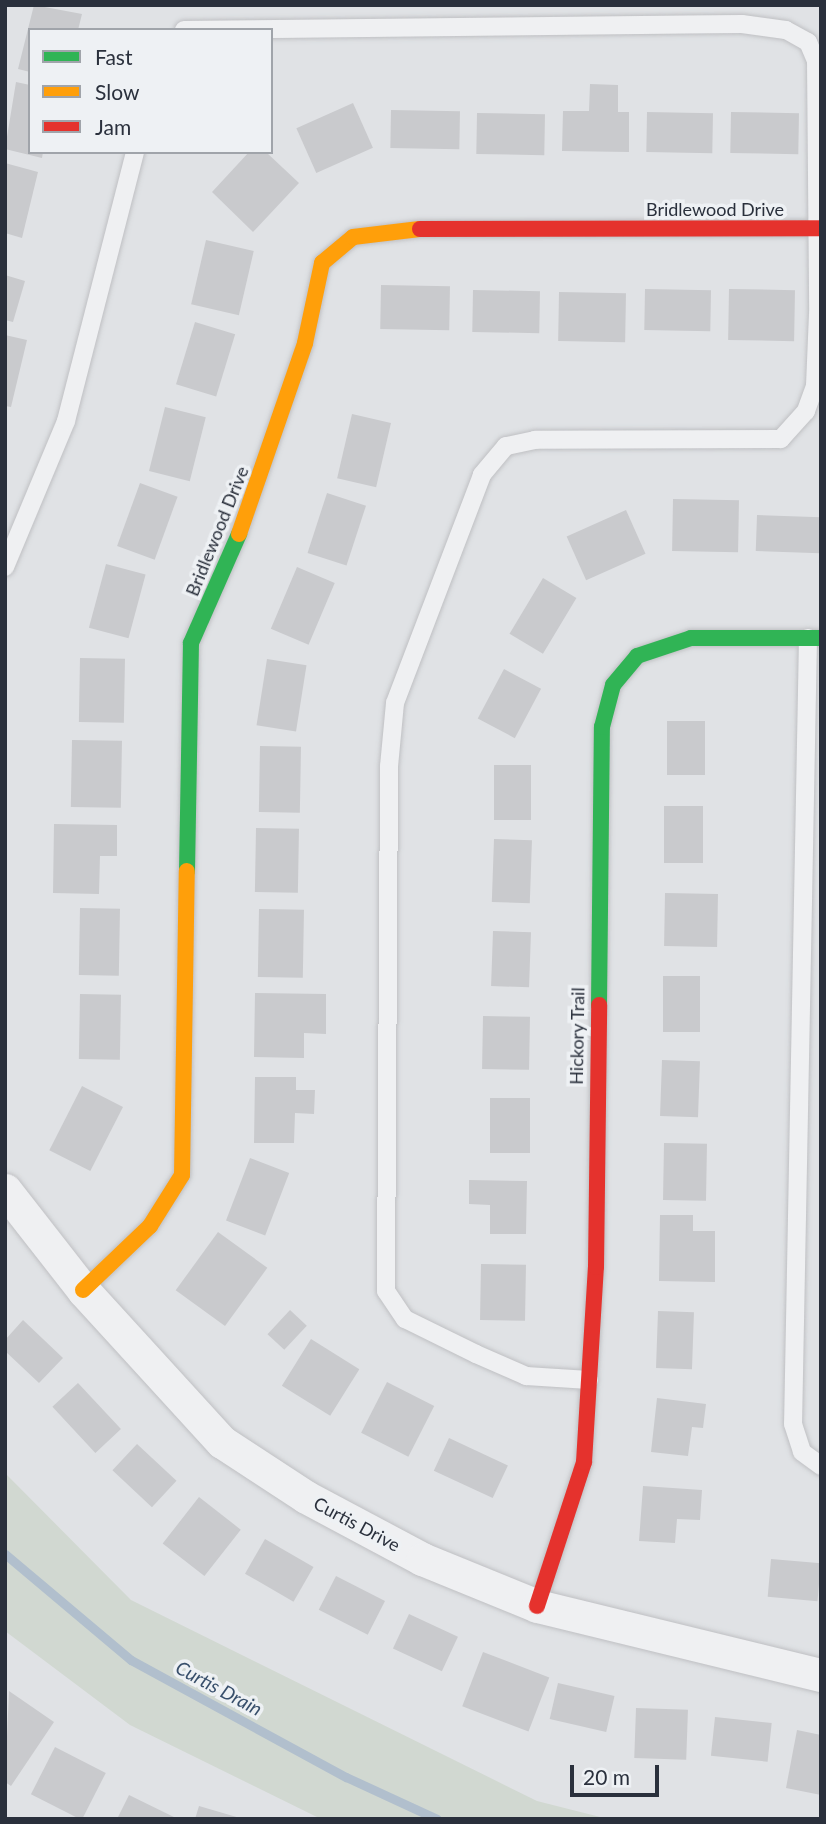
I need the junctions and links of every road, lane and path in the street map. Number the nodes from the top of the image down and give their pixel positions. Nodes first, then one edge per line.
1 (273, 29) edge
2 (134, 154) edge
3 (820, 228) edge
4 (5, 567) edge
5 (814, 638) edge
6 (5, 1190) edge
7 (83, 1290) junction
8 (589, 1380) junction
9 (821, 1465) edge
10 (537, 1606) junction
11 (821, 1675) edge

1 - 3 lane
2 - 4 lane
3 - 7 street, Bridlewood Drive
3 - 8 lane
5 - 8 street, Hickory Trail
5 - 9 lane
6 - 7 street, Curtis Drive
7 - 10 street, Curtis Drive
8 - 10 street, Hickory Trail
10 - 11 street, Curtis Drive

